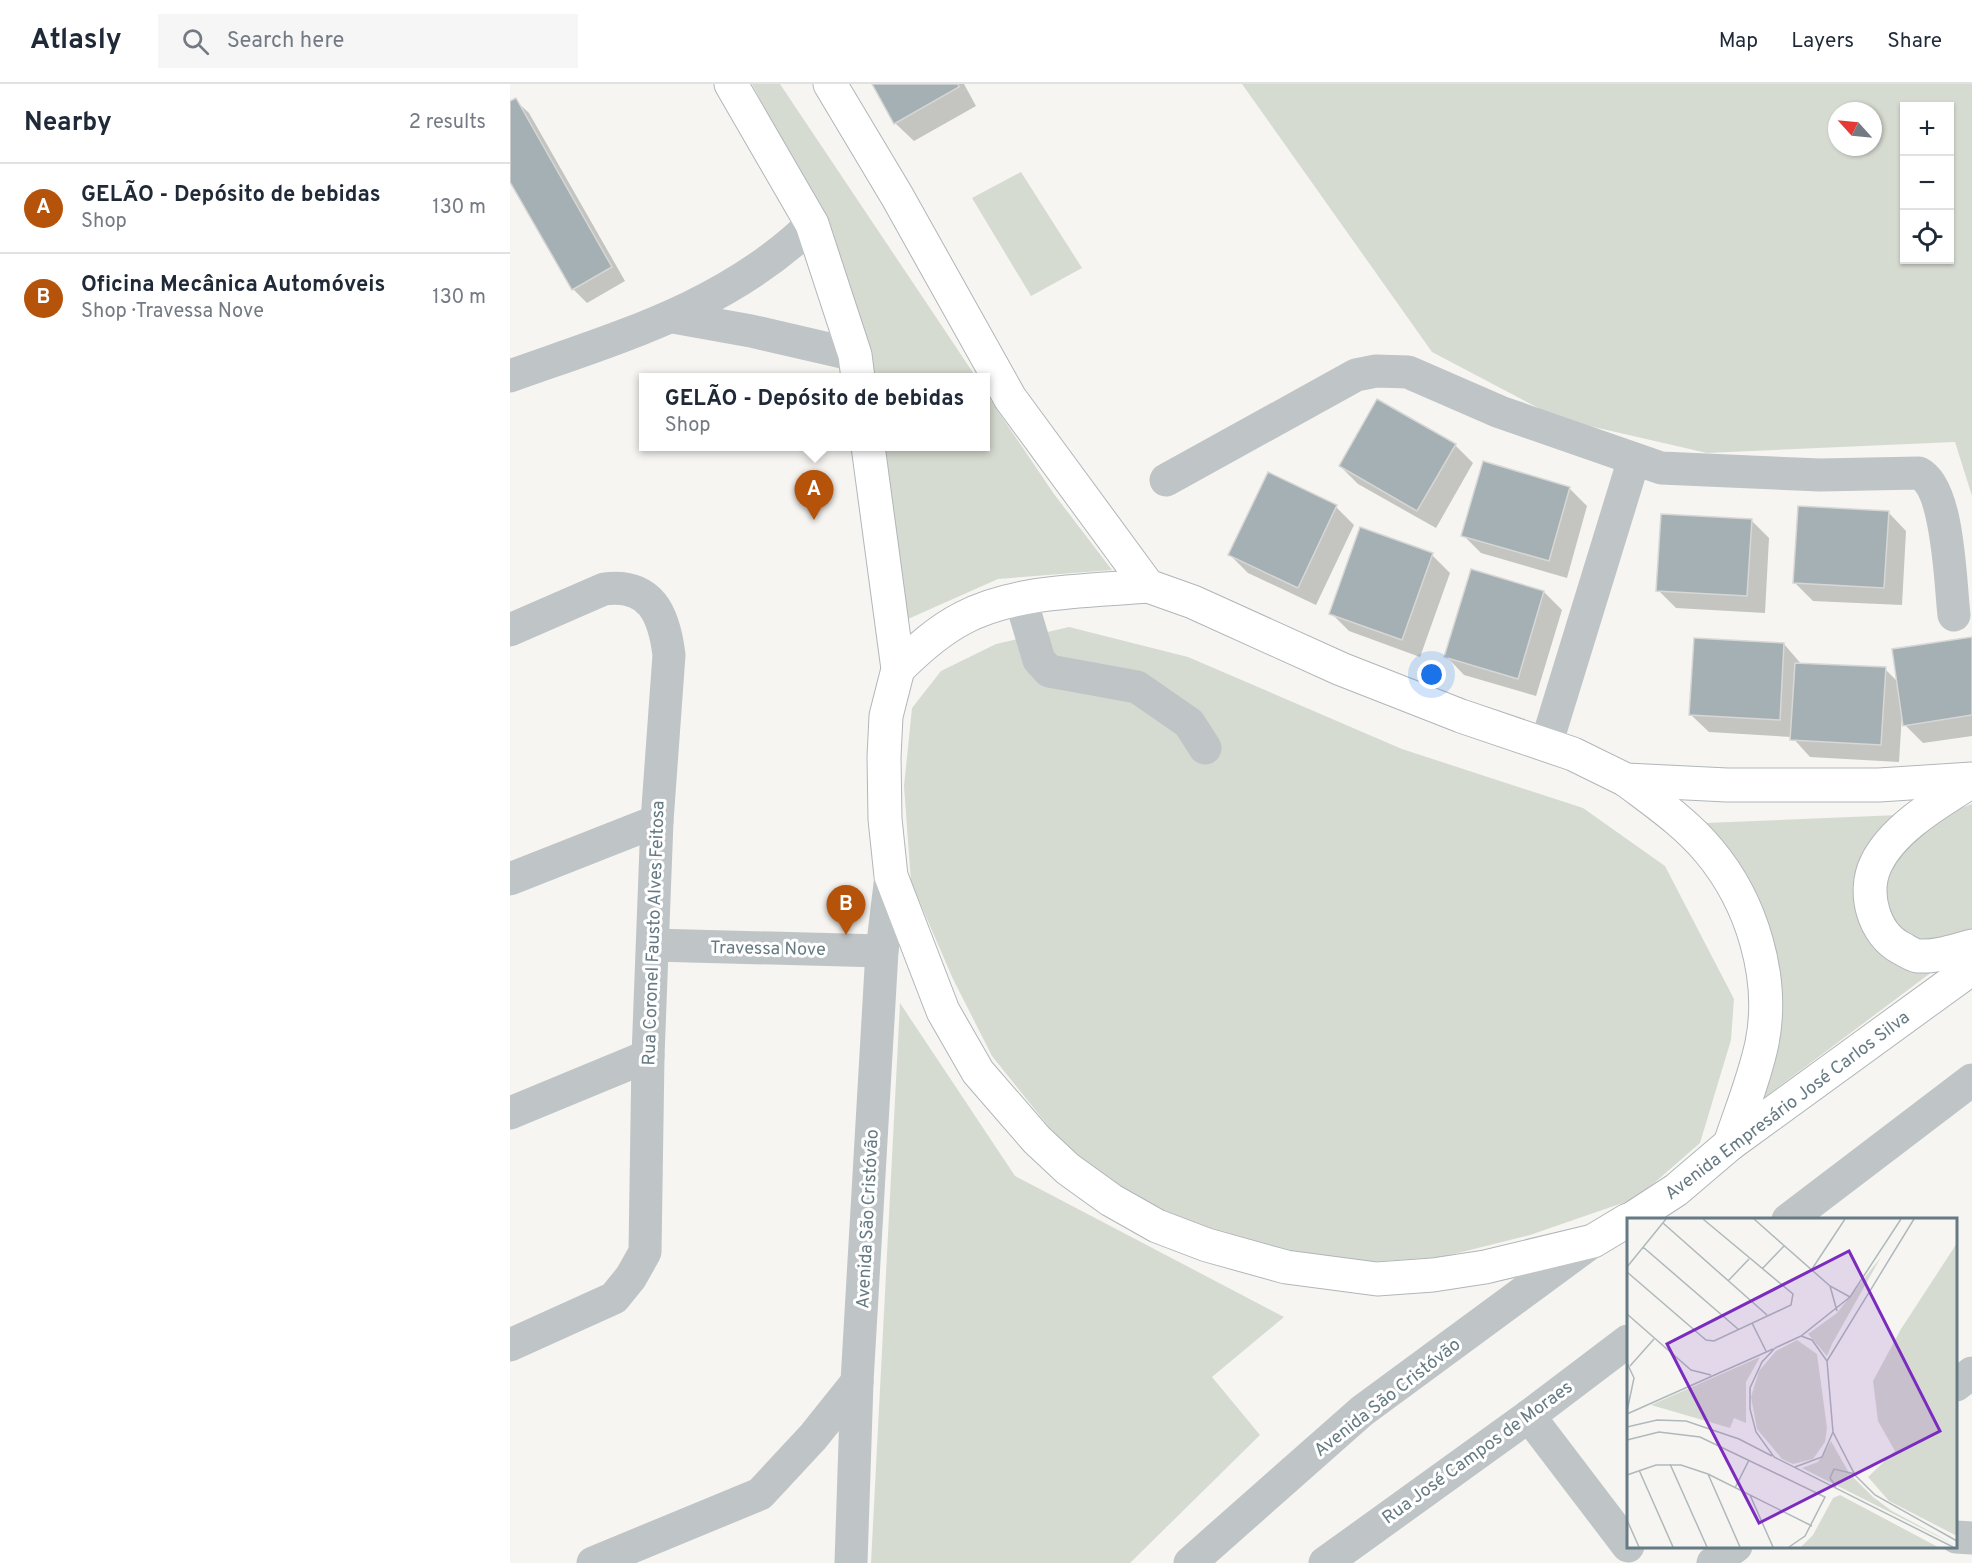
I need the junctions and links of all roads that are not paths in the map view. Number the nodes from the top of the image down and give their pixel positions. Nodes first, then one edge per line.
1 (731, 84) edge
2 (830, 84) edge
3 (812, 224) junction
4 (673, 318) junction
5 (856, 366) edge
6 (510, 376) edge
7 (869, 451) edge
8 (1634, 459) junction
9 (1166, 480) dead end
10 (1148, 586) junction
11 (1021, 600) junction
12 (1954, 615) dead end
13 (510, 630) edge
14 (898, 669) junction
15 (1546, 744) junction
16 (1205, 748) dead end
17 (1626, 780) junction
18 (1972, 780) edge
19 (657, 821) junction
20 (891, 876) junction
21 (510, 879) edge
22 (653, 945) junction
23 (1972, 946) edge
24 (882, 951) junction
25 (1972, 968) edge
26 (648, 1056) junction
27 (1972, 1080) edge
28 (510, 1113) edge
29 (1730, 1143) junction
30 (1632, 1218) edge
31 (1791, 1218) edge
32 (1627, 1221) edge
33 (1593, 1241) junction
34 (1627, 1342) edge
35 (510, 1345) edge
36 (1972, 1373) edge
37 (857, 1382) junction
38 (1957, 1384) edge
39 (1529, 1416) junction
40 (1957, 1537) edge
41 (1972, 1538) edge
42 (1627, 1543) edge
43 (1630, 1548) edge
44 (1733, 1548) edge
45 (593, 1563) edge
46 (850, 1563) edge
47 (1190, 1563) edge
48 (1325, 1563) edge
49 (1641, 1563) edge
50 (1713, 1563) edge

1 - 3 main road
2 - 10 main road
3 - 4 street
3 - 5 main road
4 - 5 street
4 - 6 street
7 - 14 main road, Avenida Empresário José Carlos Silva
8 - 9 street
8 - 12 street
8 - 15 street
10 - 11 main road
10 - 15 main road
11 - 14 main road
11 - 16 street
13 - 19 street, Rua Coronel Fausto Alves Feitosa
14 - 20 main road, Avenida Empresário José Carlos Silva
15 - 17 main road
17 - 18 main road
17 - 29 main road
18 - 23 main road
19 - 21 street
19 - 22 street, Rua Coronel Fausto Alves Feitosa
20 - 24 street, Avenida São Cristóvão
20 - 33 main road, Avenida Empresário José Carlos Silva
22 - 24 street, Travessa Nove
22 - 26 street, Rua Coronel Fausto Alves Feitosa
24 - 37 street, Avenida São Cristóvão
25 - 29 main road, Avenida Empresário José Carlos Silva
26 - 28 street
26 - 35 street, Rua Coronel Fausto Alves Feitosa
27 - 31 street
29 - 30 main road, Avenida Empresário José Carlos Silva
32 - 33 main road, Avenida Empresário José Carlos Silva
33 - 47 street, Avenida São Cristóvão
34 - 39 street, Rua José Campos de Moraes
36 - 38 street
37 - 45 street
37 - 46 street, Avenida São Cristóvão
39 - 42 street
39 - 48 street, Rua José Campos de Moraes
40 - 41 street
43 - 49 street
44 - 50 street

